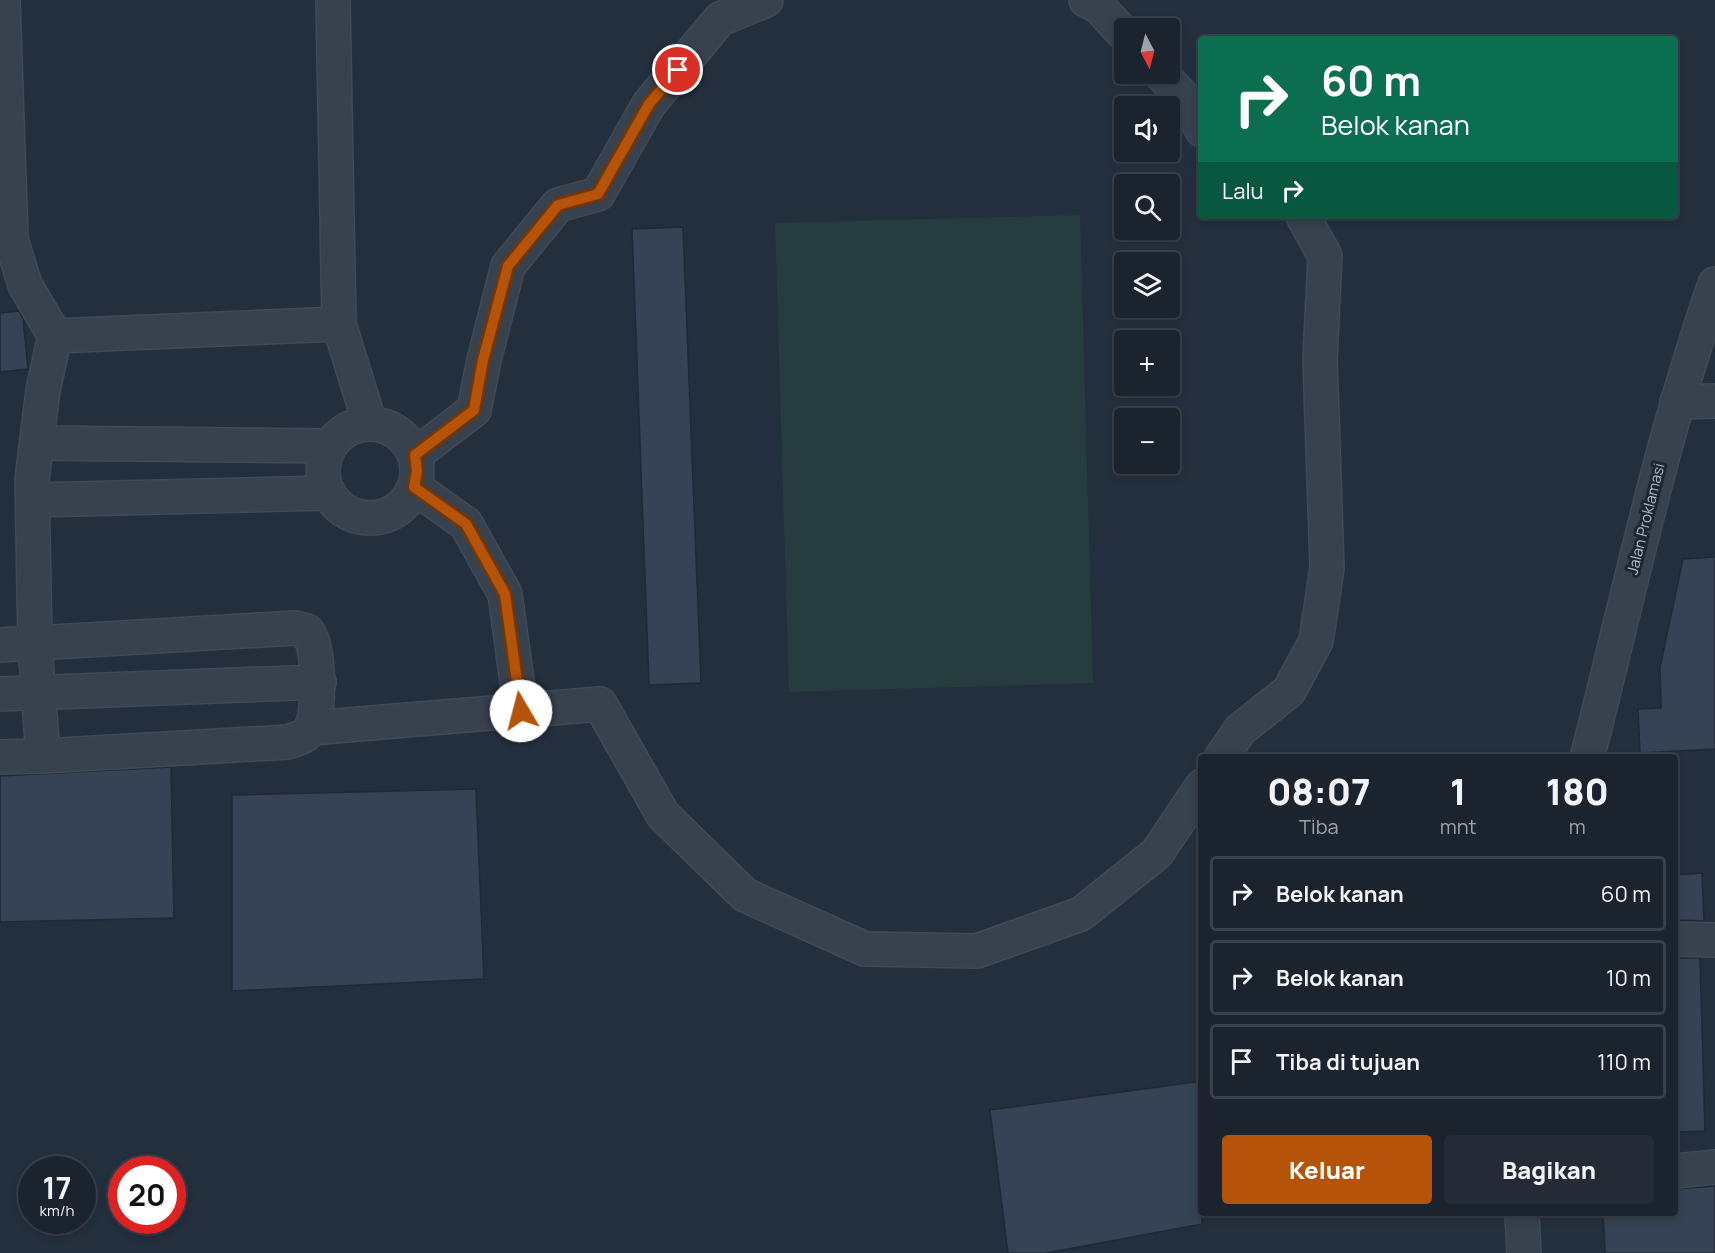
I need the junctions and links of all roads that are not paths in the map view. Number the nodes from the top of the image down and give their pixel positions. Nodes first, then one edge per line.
1 (3, 0) edge
2 (333, 0) edge
3 (765, 0) edge
4 (1086, 0) edge
5 (1114, 22) edge
6 (1171, 84) edge
7 (1198, 122) edge
8 (1305, 219) edge
9 (1715, 284) edge
10 (339, 324) junction
11 (55, 336) junction
12 (1715, 401) edge
13 (1677, 402) junction
14 (370, 424) junction
15 (37, 443) junction
16 (330, 446) junction
17 (415, 455) junction
18 (414, 487) junction
19 (329, 493) junction
20 (33, 500) junction
21 (35, 644) junction
22 (0, 645) edge
23 (319, 682) junction
24 (40, 692) junction
25 (0, 694) edge
26 (521, 711) junction
27 (311, 728) junction
28 (1224, 754) edge
29 (1588, 754) edge
30 (43, 756) junction
31 (0, 757) edge
32 (1198, 792) edge
33 (1678, 939) edge
34 (1715, 940) edge
35 (1715, 1167) edge
36 (1678, 1171) edge
37 (1522, 1216) edge
38 (1524, 1253) edge

1 - 11 street
2 - 10 street
3 - 17 street
4 - 5 street
6 - 7 street
8 - 28 street
9 - 13 street, Jalan Proklamasi
10 - 11 street
10 - 14 street
11 - 15 street
12 - 13 street
13 - 29 street, Jalan Proklamasi
14 - 16 street
14 - 17 street
15 - 16 street
15 - 20 street
16 - 19 street
17 - 18 street
18 - 19 street
18 - 26 street
19 - 20 street
20 - 21 street
21 - 22 street
21 - 23 street
21 - 24 street
23 - 24 street
23 - 27 street
24 - 25 street
24 - 30 street
26 - 27 street
26 - 32 street
27 - 30 street
30 - 31 street
33 - 34 street
35 - 36 street
37 - 38 street

